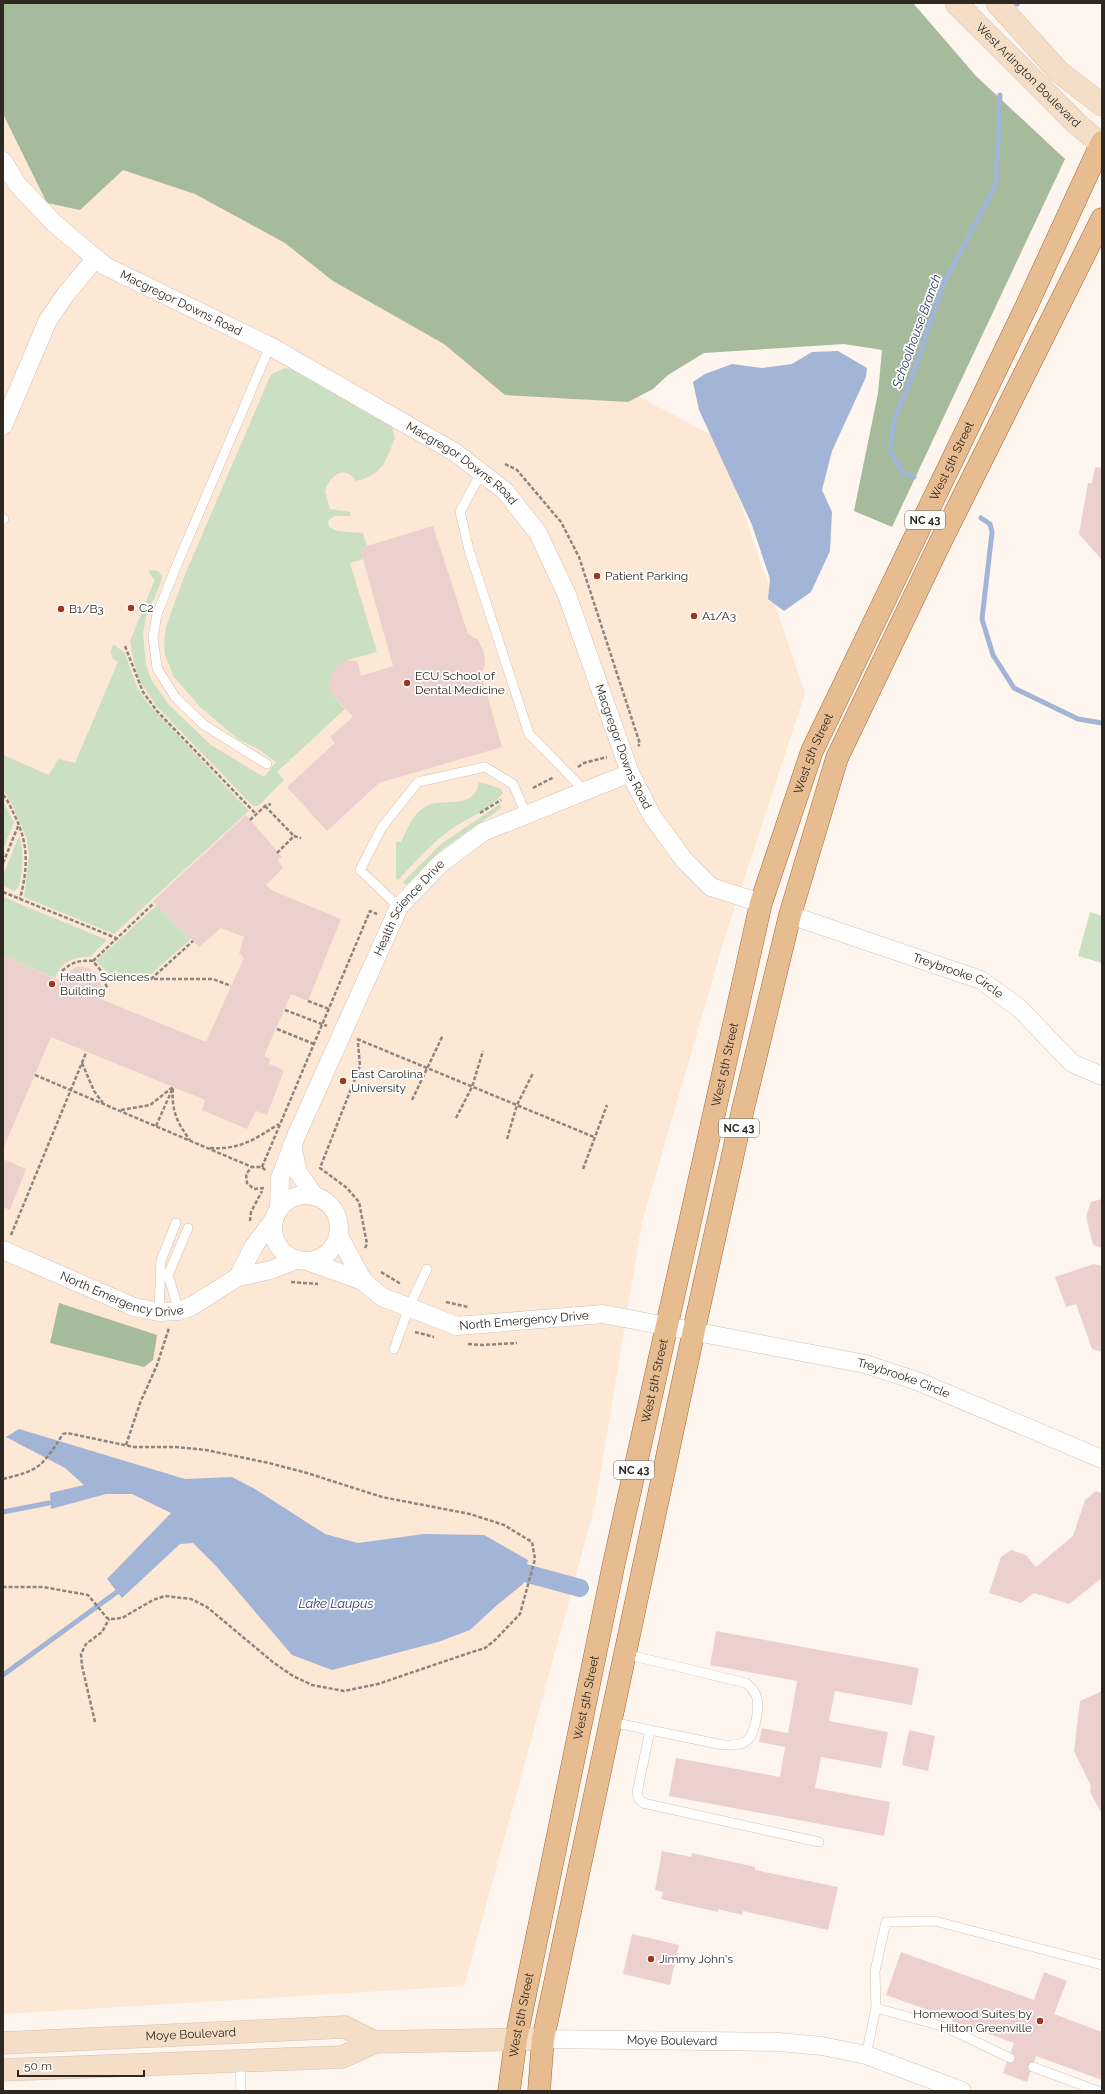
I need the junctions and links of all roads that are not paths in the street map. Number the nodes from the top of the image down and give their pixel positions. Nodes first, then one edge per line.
1 (956, 3) edge
2 (997, 3) edge
3 (1102, 105) edge
4 (1102, 144) edge
5 (3, 161) edge
6 (1102, 220) edge
7 (96, 258) junction
8 (270, 346) junction
9 (3, 426) edge
10 (481, 472) junction
11 (267, 764) dead end
12 (630, 773) junction
13 (585, 791) junction
14 (526, 814) junction
15 (761, 903) junction
16 (398, 907) junction
17 (790, 915) junction
18 (1102, 1076) edge
19 (292, 1146) junction
20 (315, 1197) junction
21 (277, 1214) junction
22 (176, 1223) dead end
23 (188, 1228) dead end
24 (338, 1234) junction
25 (4, 1250) edge
26 (302, 1260) junction
27 (427, 1269) dead end
28 (238, 1277) junction
29 (363, 1281) junction
30 (409, 1307) junction
31 (178, 1311) junction
32 (159, 1312) junction
33 (666, 1325) junction
34 (694, 1330) junction
35 (394, 1349) dead end
36 (1102, 1459) edge
37 (625, 1654) junction
38 (611, 1722) junction
39 (650, 1730) junction
40 (819, 1842) dead end
41 (1102, 1965) edge
42 (876, 2008) junction
43 (516, 2039) junction
44 (543, 2039) junction
45 (3, 2042) edge
46 (375, 2042) junction
47 (866, 2055) junction
48 (1010, 2058) dead end
49 (240, 2060) junction
50 (1032, 2067) dead end
51 (3, 2070) edge
52 (241, 2091) edge
53 (509, 2091) edge
54 (539, 2091) edge
55 (962, 2091) edge
56 (1098, 2091) edge

1 - 4 street, West Arlington Boulevard
2 - 3 street, West Arlington Boulevard
4 - 15 main road, West 5th Street / NC 43
5 - 7 street, Macgregor Downs Road
6 - 17 main road, West 5th Street / NC 43
7 - 8 street, Macgregor Downs Road
7 - 9 street
8 - 10 street, Macgregor Downs Road
8 - 11 lane
10 - 12 street, Macgregor Downs Road
10 - 13 lane
12 - 13 street, Health Science Drive
12 - 15 street, Macgregor Downs Road
13 - 14 street, Health Science Drive
14 - 16 street, Health Science Drive
14 - 16 lane
15 - 33 main road, West 5th Street / NC 43
16 - 19 street, Health Science Drive
17 - 18 street, Treybrooke Circle
17 - 34 main road, West 5th Street / NC 43
19 - 20 street
19 - 21 street, Health Science Drive
20 - 21 street
20 - 24 street, North Emergency Drive
21 - 26 street, North Emergency Drive
21 - 28 street
22 - 32 lane
23 - 31 lane
24 - 26 street, North Emergency Drive
24 - 29 street, North Emergency Drive
25 - 32 street, North Emergency Drive
26 - 28 street, North Emergency Drive
26 - 29 street, North Emergency Drive
27 - 30 lane
28 - 31 street, North Emergency Drive
29 - 30 street, North Emergency Drive
30 - 33 street, North Emergency Drive
30 - 35 lane
31 - 32 street, North Emergency Drive
33 - 34 street, North Emergency Drive
33 - 43 main road, West 5th Street / NC 43
34 - 36 street, Treybrooke Circle
34 - 37 main road, West 5th Street / NC 43
37 - 38 main road, West 5th Street / NC 43
37 - 39 lane
38 - 39 lane
38 - 44 main road, West 5th Street / NC 43
39 - 40 lane
41 - 42 lane
42 - 47 lane
42 - 48 lane
43 - 44 street, Moye Boulevard
43 - 46 street, Moye Boulevard
43 - 53 main road, West 5th Street / NC 43
44 - 47 street, Moye Boulevard
44 - 54 main road, West 5th Street / NC 43
45 - 46 street, Moye Boulevard
46 - 49 street, Moye Boulevard
47 - 55 street, Moye Boulevard
49 - 51 street, Moye Boulevard
49 - 52 lane
50 - 56 lane

